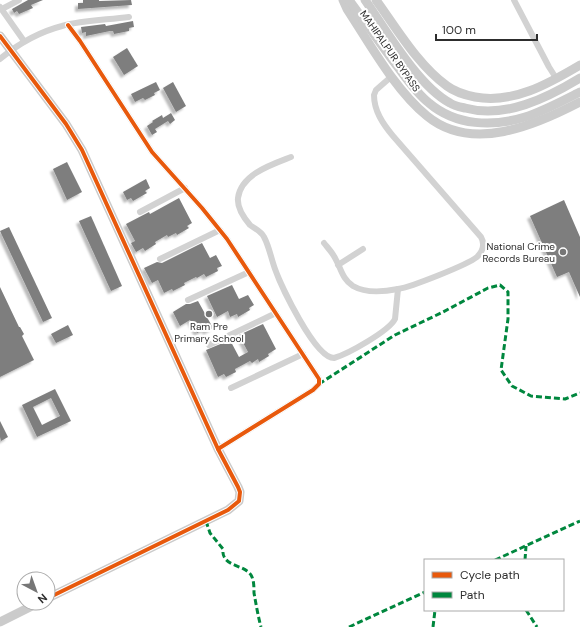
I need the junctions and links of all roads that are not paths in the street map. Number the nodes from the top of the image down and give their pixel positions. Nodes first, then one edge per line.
1 (19, 0) edge
2 (343, 0) edge
3 (349, 0) edge
4 (365, 0) edge
5 (376, 0) edge
6 (514, 0) edge
7 (1, 8) edge
8 (129, 17) dead end
9 (68, 25) junction
10 (0, 36) edge
11 (24, 41) junction
12 (10, 50) junction
13 (0, 59) edge
14 (580, 65) edge
15 (392, 76) junction
16 (556, 78) junction
17 (580, 78) edge
18 (580, 92) edge
19 (580, 102) edge
20 (291, 157) dead end
21 (185, 188) junction
22 (140, 212) dead end
23 (220, 230) junction
24 (324, 243) dead end
25 (363, 249) dead end
26 (160, 259) dead end
27 (338, 265) junction
28 (249, 272) junction
29 (398, 289) junction
30 (188, 300) dead end
31 (276, 313) junction
32 (209, 345) dead end
33 (303, 354) junction
34 (231, 388) dead end
35 (218, 449) junction
36 (56, 594) edge
37 (22, 611) edge
38 (0, 622) edge

1 - 7 street
2 - 15 street, MAHIPALPUR BYPASS
3 - 18 street
4 - 17 street
5 - 16 street, MAHIPALPUR BYPASS
6 - 16 street
7 - 11 street
8 - 9 street
9 - 11 street
9 - 21 street
10 - 12 street
11 - 12 street
12 - 13 street
12 - 35 street
14 - 16 street, MAHIPALPUR BYPASS
15 - 19 street, MAHIPALPUR BYPASS
15 - 29 street
20 - 29 street
21 - 22 street
21 - 23 street
23 - 26 street
23 - 28 street
24 - 27 street
25 - 27 street
27 - 29 street
28 - 30 street
28 - 31 street
31 - 32 street
31 - 33 street
33 - 34 street
33 - 35 street
35 - 36 street
37 - 38 street

